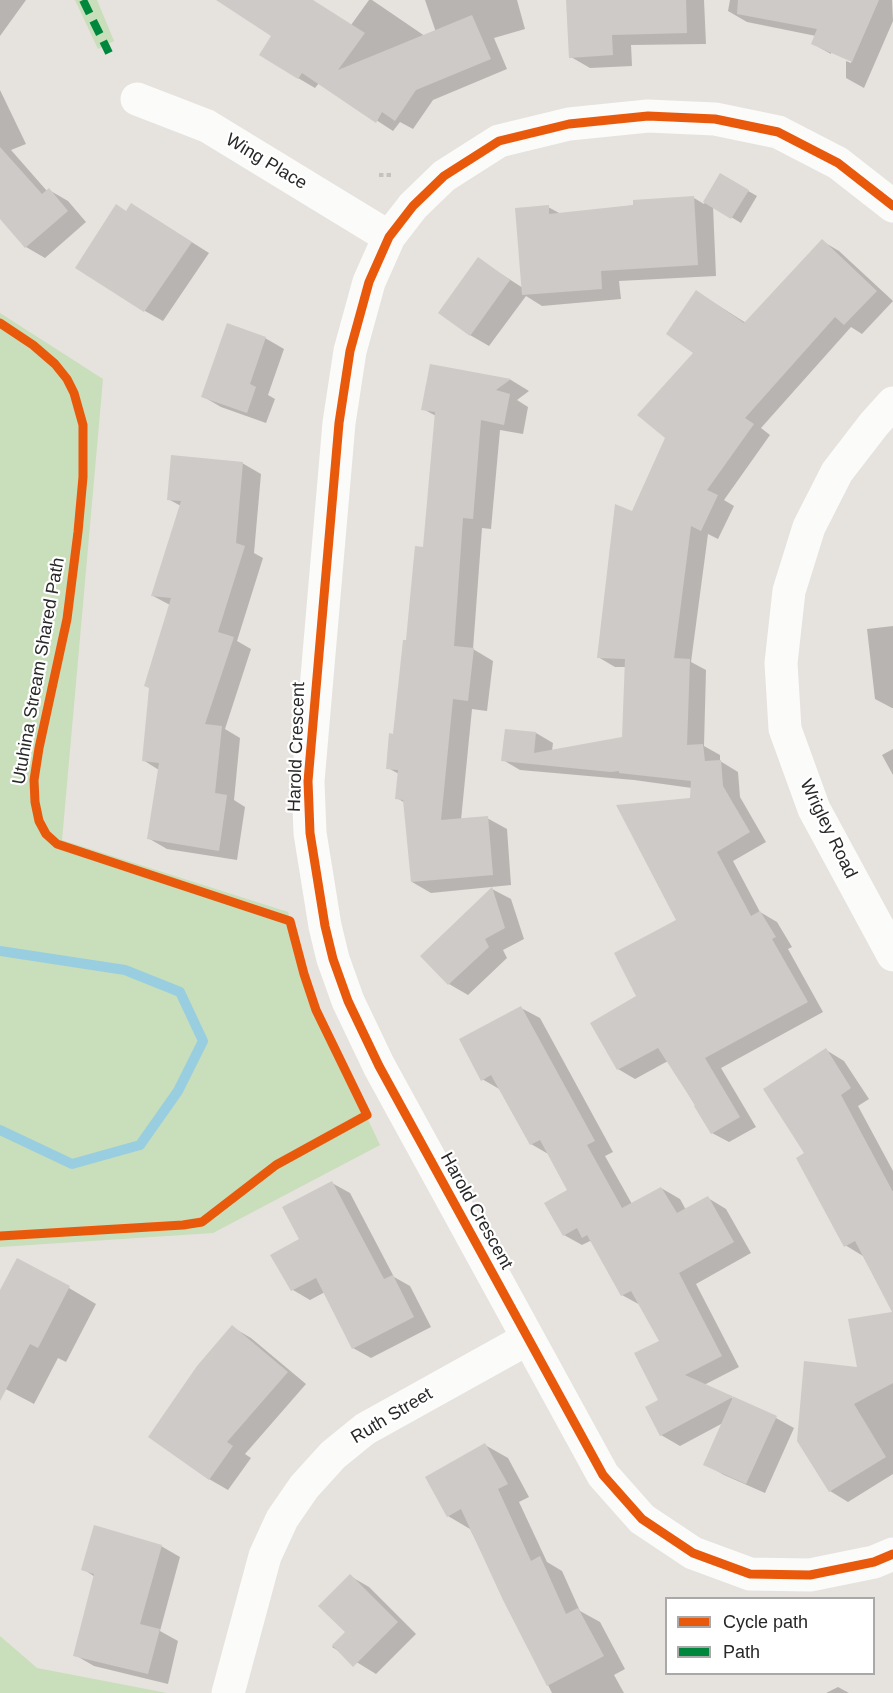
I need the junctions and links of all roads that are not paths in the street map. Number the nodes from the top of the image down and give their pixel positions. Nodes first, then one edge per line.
1 (137, 99) dead end
2 (893, 206) edge
3 (389, 237) junction
4 (893, 403) edge
5 (893, 955) edge
6 (527, 1339) junction
7 (893, 1554) edge
8 (228, 1693) edge

1 - 3 street, Wing Place
2 - 3 street, Harold Crescent
3 - 6 street, Harold Crescent
4 - 5 street, Wrigley Road
6 - 7 street, Harold Crescent
6 - 8 street, Ruth Street

